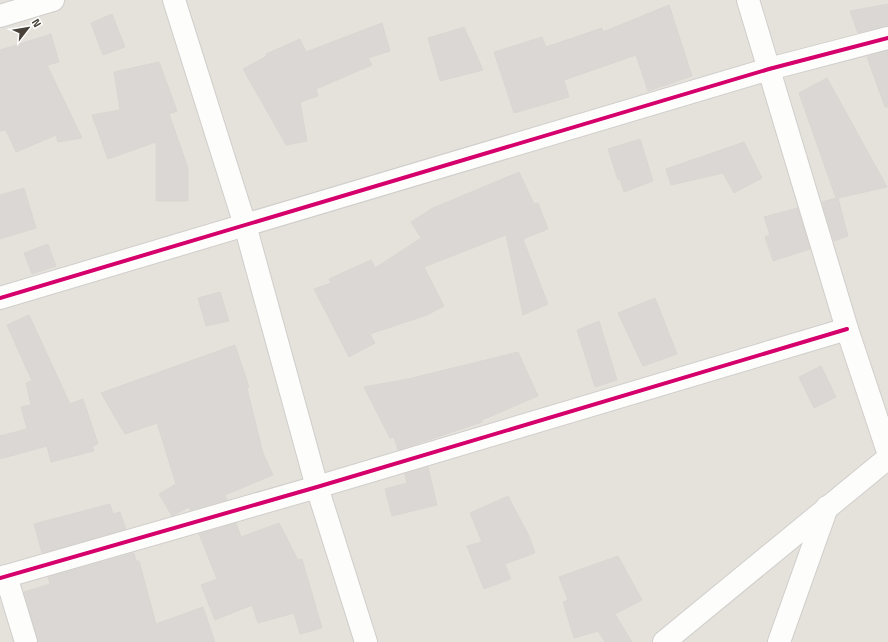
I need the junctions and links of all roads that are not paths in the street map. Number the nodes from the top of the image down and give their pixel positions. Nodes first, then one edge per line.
1 (53, 0) edge
2 (174, 0) edge
3 (748, 0) edge
4 (0, 16) edge
5 (888, 38) edge
6 (769, 69) junction
7 (245, 225) junction
8 (0, 298) edge
9 (847, 329) junction
10 (888, 452) edge
11 (888, 458) edge
12 (317, 487) junction
13 (827, 506) junction
14 (3, 577) edge
15 (26, 642) edge
16 (366, 642) edge
17 (664, 642) edge
18 (779, 642) edge

1 - 4 street
2 - 7 street
3 - 6 street
5 - 6 street
6 - 7 street
6 - 9 street
7 - 8 street
7 - 12 street
9 - 10 street
9 - 12 street
11 - 13 street
12 - 14 street
12 - 16 street
13 - 17 street
13 - 18 street
14 - 15 street

